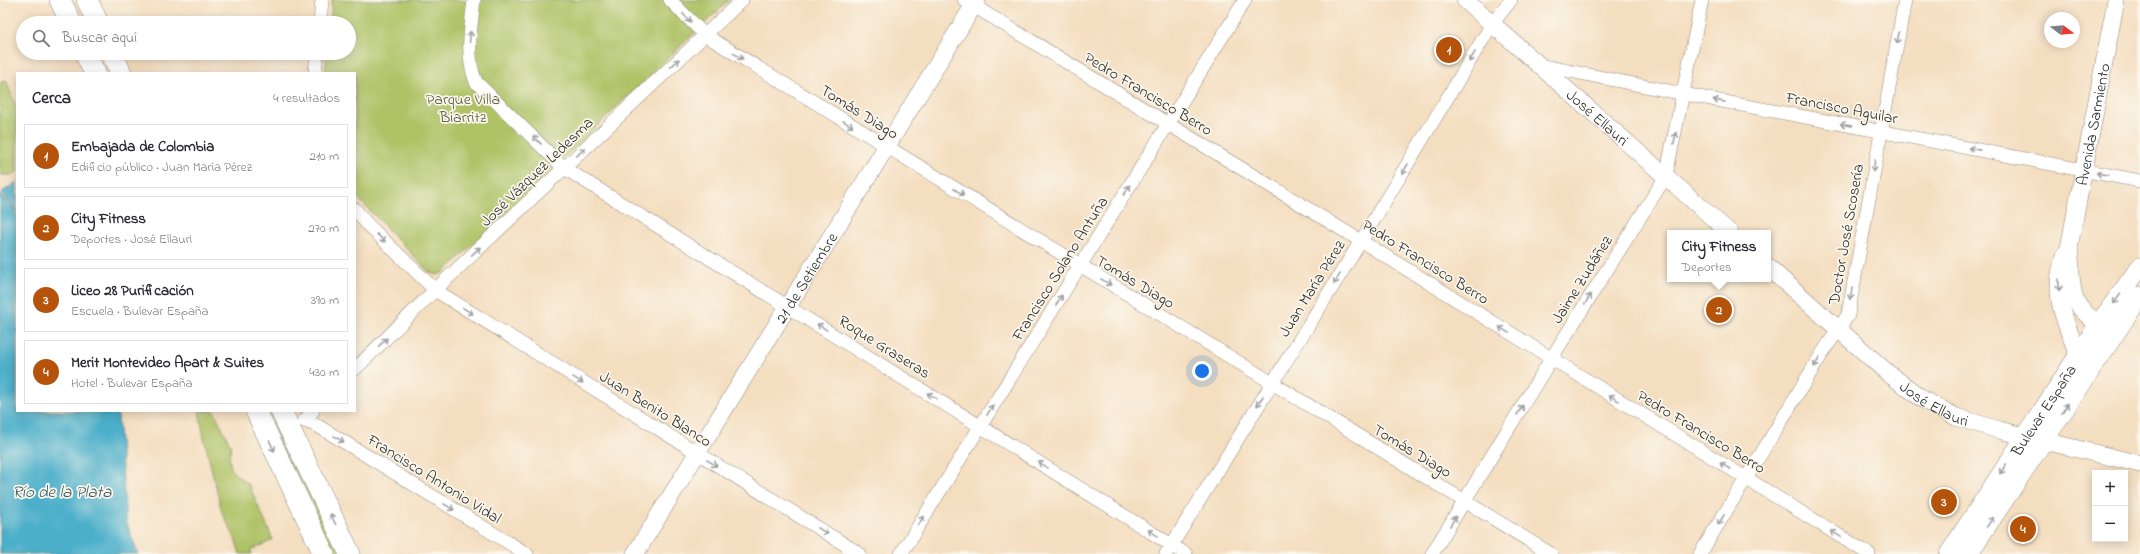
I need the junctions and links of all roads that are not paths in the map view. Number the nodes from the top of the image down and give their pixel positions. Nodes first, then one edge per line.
1 (60, 0) edge
2 (87, 0) edge
3 (322, 0) edge
4 (474, 0) edge
5 (670, 0) edge
6 (742, 0) edge
7 (1245, 0) edge
8 (1465, 0) edge
9 (1511, 0) edge
10 (1702, 0) edge
11 (1905, 0) edge
12 (2116, 0) edge
13 (971, 2) edge
14 (68, 16) edge
15 (95, 16) edge
16 (321, 16) edge
17 (1492, 24) junction
18 (705, 35) junction
19 (88, 60) edge
20 (115, 60) edge
21 (316, 60) edge
22 (1538, 64) junction
23 (94, 72) edge
24 (121, 72) edge
25 (315, 72) edge
26 (1684, 94) junction
27 (1168, 125) junction
28 (1880, 132) junction
29 (886, 147) junction
30 (564, 168) junction
31 (2084, 170) junction
32 (1666, 176) junction
33 (2140, 181) edge
34 (356, 210) edge
35 (1727, 230) edge
36 (1361, 241) junction
37 (2069, 248) junction
38 (1080, 266) junction
39 (2140, 267) edge
40 (1771, 269) edge
41 (435, 290) junction
42 (2140, 296) edge
43 (788, 306) junction
44 (2099, 324) junction
45 (1838, 328) junction
46 (2107, 344) junction
47 (2078, 356) junction
48 (1551, 359) junction
49 (356, 368) edge
50 (1271, 383) junction
51 (256, 412) edge
52 (269, 412) edge
53 (296, 417) edge
54 (980, 426) junction
55 (2024, 436) junction
56 (2043, 441) junction
57 (697, 454) junction
58 (2140, 464) edge
59 (1746, 478) junction
60 (1464, 501) junction
61 (1168, 549) edge
62 (324, 554) edge
63 (350, 554) edge
64 (527, 554) edge
65 (635, 554) edge
66 (860, 554) edge
67 (901, 554) edge
68 (1186, 554) edge
69 (1432, 554) edge
70 (1551, 554) edge
71 (1700, 554) edge
72 (1869, 554) edge
73 (1949, 554) edge
74 (1968, 554) edge

1 - 14 main road
2 - 15 main road
3 - 16 street
30 -> 4 street, Roque Graseras
5 -> 18 street, Tomás Diago
6 - 18 street, José Vázquez Ledesma
7 - 27 street, Francisco Solano Antuña
8 - 17 street, José Ellauri
9 - 17 street, Juan María Pérez
10 - 26 street, Jaime Zudáñez
11 -> 28 street, Doctor José Scosería
12 - 31 street, Avenida Sarmiento
13 - 27 street, Pedro Francisco Berro
13 - 29 street, 21 de Setiembre
17 - 22 street, José Ellauri
17 -> 36 street, Juan María Pérez
18 -> 29 street, Tomás Diago
30 -> 18 street, José Vázquez Ledesma
19 - 23 main road
20 - 24 main road
21 - 25 street
22 - 26 street, Francisco Aguilar
22 - 32 street, José Ellauri
28 -> 26 street, Francisco Aguilar
32 -> 26 street, Jaime Zudáñez
27 - 36 street, Pedro Francisco Berro
38 -> 27 street, Francisco Solano Antuña
31 -> 28 street, Francisco Aguilar
28 -> 45 street, Doctor José Scosería
29 -> 38 street, Tomás Diago
29 - 43 street, 21 de Setiembre
41 -> 30 street, José Vázquez Ledesma
30 - 43 street, Roque Graseras
33 -> 31 street, Francisco Aguilar
31 - 37 street, Avenida Sarmiento
32 - 35 street, José Ellauri
48 -> 32 street, Jaime Zudáñez
34 -> 41 street, Juan Benito Blanco
48 -> 36 street, Pedro Francisco Berro
36 -> 50 street, Juan María Pérez
37 - 44 street, Avenida Sarmiento
37 -> 47 street, Avenida Sarmiento
38 -> 50 street, Tomás Diago
54 -> 38 street, Francisco Solano Antuña
39 -> 44 main road, Bulevar España
40 - 45 street, José Ellauri
49 -> 41 street, José Vázquez Ledesma
41 -> 57 street, Juan Benito Blanco
42 - 46 main road, Bulevar España
54 -> 43 street, Roque Graseras
43 - 57 street, 21 de Setiembre
44 - 46 street, Avenida Sarmiento
44 - 47 main road, Bulevar España
45 - 55 street, José Ellauri
45 -> 59 street, Doctor José Scosería
56 -> 46 main road, Bulevar España
47 - 55 main road, Bulevar España
59 -> 48 street, Pedro Francisco Berro
60 -> 48 street, Jaime Zudáñez
50 - 60 street, Tomás Diago
50 -> 61 street, Juan María Pérez
51 -> 62 main road
52 - 53 main road
63 -> 53 main road
53 -> 64 street, Francisco Antonio Vidal
61 -> 54 street, Roque Graseras
67 -> 54 street, Francisco Solano Antuña
55 - 56 street, José Ellauri
55 -> 73 main road, Bulevar España
56 - 58 street, José Ellauri
74 -> 56 main road, Bulevar España
57 - 65 street, 21 de Setiembre
57 -> 66 street, Juan Benito Blanco
59 -> 71 street, Doctor José Scosería
72 -> 59 street, Pedro Francisco Berro
69 -> 60 street, Jaime Zudáñez
60 - 70 street, Tomás Diago
61 - 68 street, Roque Graseras

